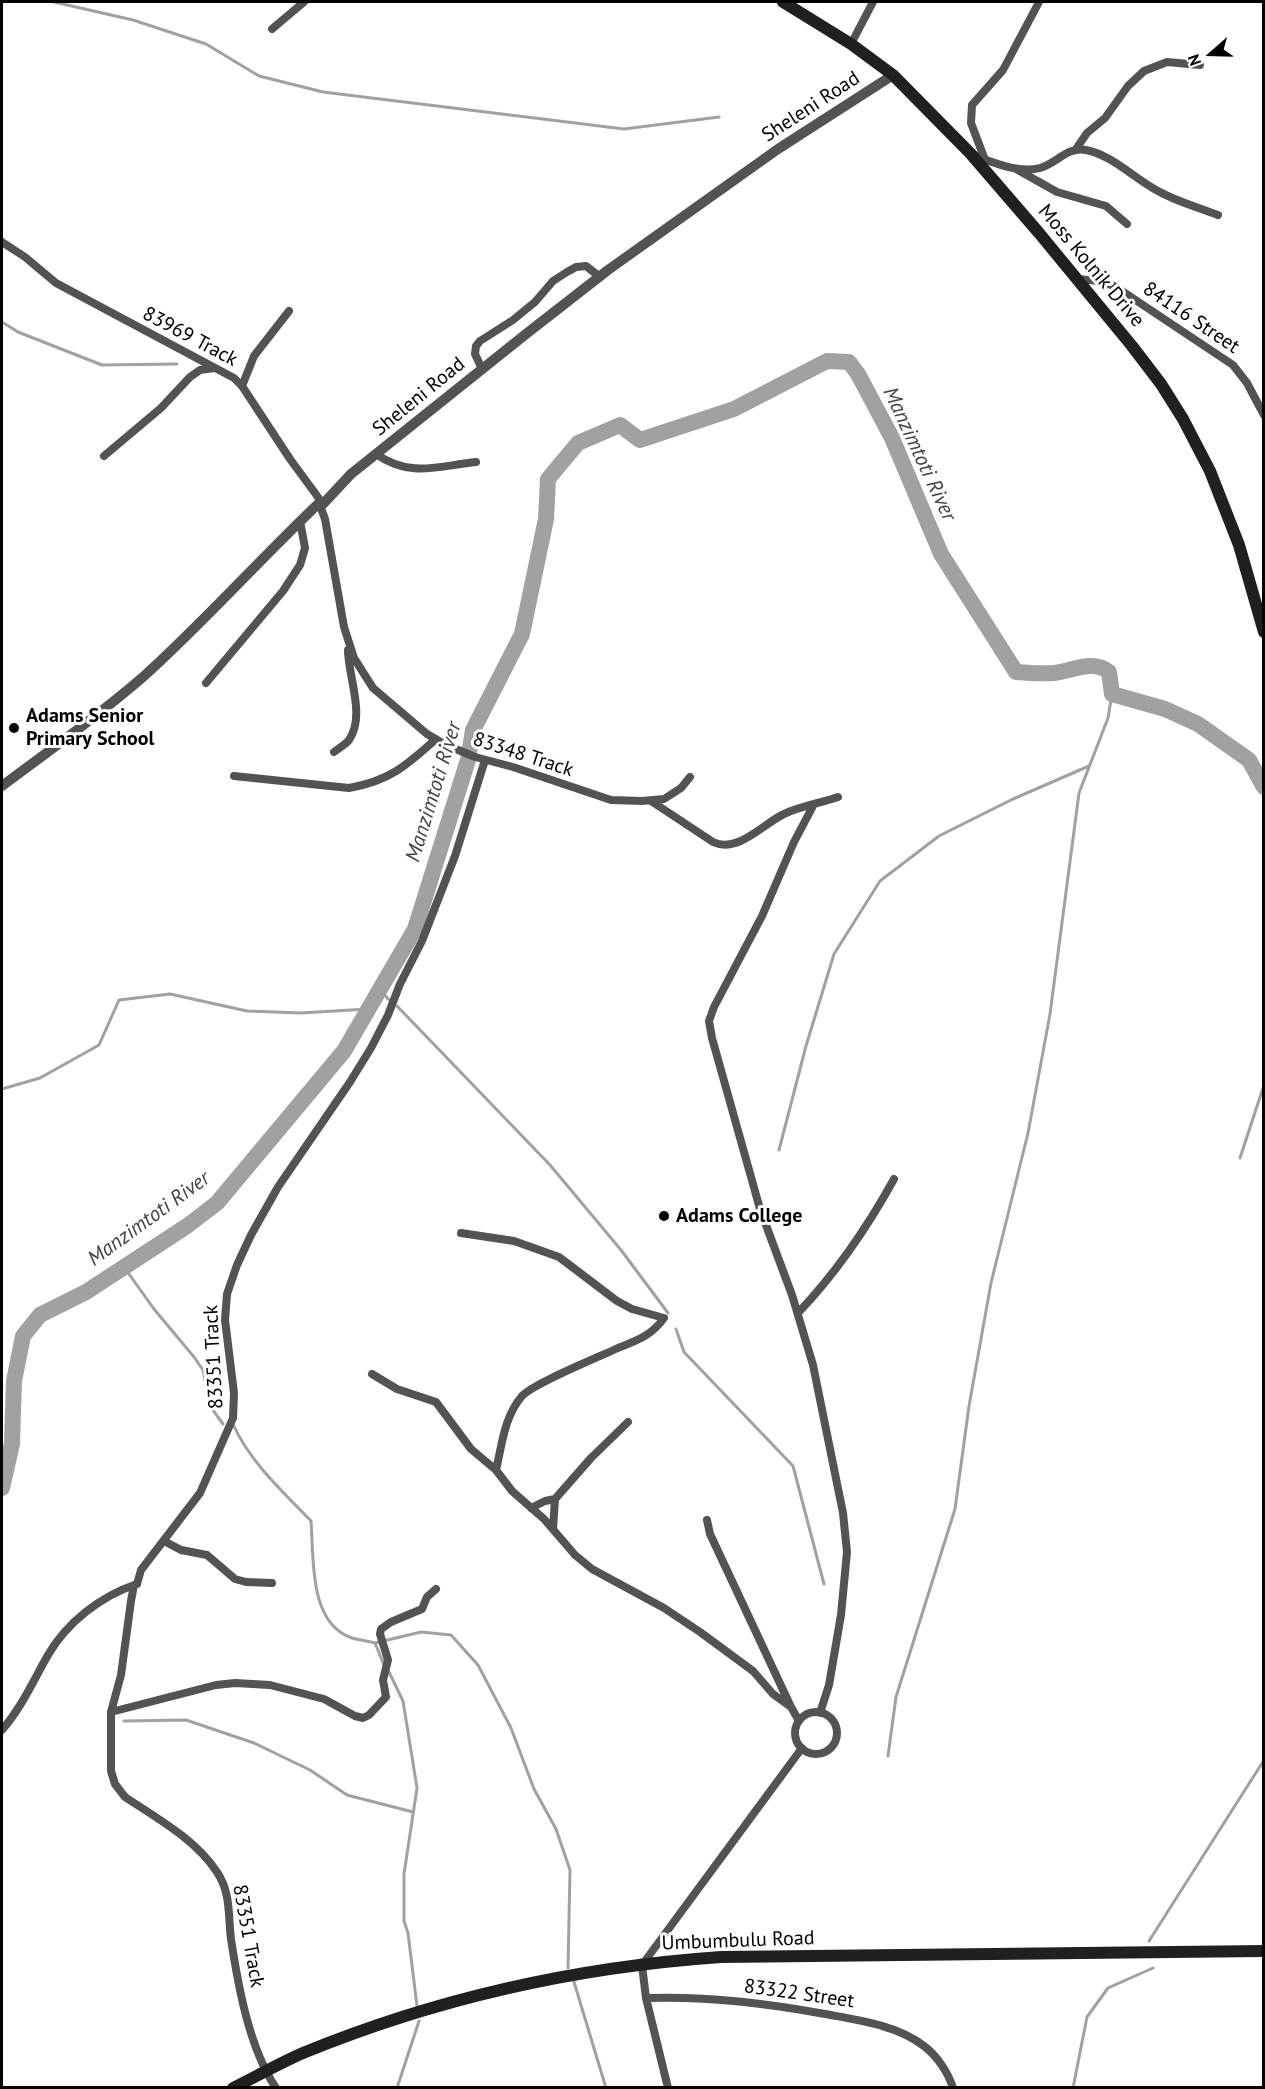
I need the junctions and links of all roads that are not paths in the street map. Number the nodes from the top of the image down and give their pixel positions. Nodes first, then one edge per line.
1 (304, 2) edge
2 (783, 2) edge
3 (873, 2) edge
4 (1036, 3) edge
5 (272, 29) dead end
6 (851, 44) junction
7 (1200, 65) dead end
8 (893, 75) junction
9 (1076, 148) junction
10 (970, 153) junction
11 (985, 159) junction
12 (1012, 167) junction
13 (1218, 215) dead end
14 (1126, 224) dead end
15 (2, 242) edge
16 (600, 277) junction
17 (1077, 279) junction
18 (289, 311) dead end
19 (215, 368) junction
20 (482, 369) junction
21 (242, 386) junction
22 (1263, 415) edge
23 (376, 454) junction
24 (104, 456) dead end
25 (476, 462) dead end
26 (321, 504) junction
27 (300, 521) junction
28 (1263, 632) edge
29 (348, 643) junction
30 (206, 682) dead end
31 (435, 739) junction
32 (334, 752) dead end
33 (485, 760) junction
34 (234, 776) dead end
35 (690, 777) dead end
36 (2, 786) edge
37 (838, 797) dead end
38 (651, 801) junction
39 (813, 806) junction
40 (894, 1179) dead end
41 (461, 1233) dead end
42 (798, 1313) junction
43 (372, 1374) dead end
44 (628, 1422) dead end
45 (496, 1470) junction
46 (555, 1499) junction
47 (531, 1508) junction
48 (707, 1520) dead end
49 (553, 1529) junction
50 (164, 1541) junction
51 (272, 1583) dead end
52 (137, 1584) junction
53 (436, 1588) dead end
54 (792, 1707) junction
55 (111, 1712) junction
56 (820, 1713) junction
57 (799, 1721) junction
58 (2, 1730) edge
59 (802, 1748) junction
60 (1263, 1951) edge
61 (642, 1965) junction
62 (646, 1998) junction
63 (266, 2071) junction
64 (234, 2088) edge
65 (276, 2088) edge
66 (668, 2088) edge
67 (953, 2088) edge

1 - 5 street
2 - 6 main road, Moss Kolnik Drive
3 - 6 street
4 - 11 street
6 - 8 main road, Moss Kolnik Drive
7 - 9 street
8 - 10 main road, Moss Kolnik Drive
8 - 16 street, Sheleni Road
9 - 12 street
9 - 13 street
10 - 11 street
10 - 17 main road, Moss Kolnik Drive
11 - 12 street
12 - 14 street
15 - 19 street, 83969 Track
16 - 20 street, Sheleni Road
16 - 20 street
17 - 22 street, 84116 Street
17 - 28 main road, Moss Kolnik Drive
18 - 21 street
19 - 21 street, 83969 Track
19 - 24 street
20 - 23 street, Sheleni Road
21 - 26 street, 83969 Track
23 - 25 street
23 - 26 street, Sheleni Road
26 - 27 street, Sheleni Road
26 - 29 street, 83348 Track
27 - 30 street
27 - 36 street, Sheleni Road
29 - 31 street, 83348 Track
29 - 32 street
31 - 33 street, 83348 Track
31 - 34 street
33 - 38 street, 83348 Track
33 - 50 street, 83351 Track
35 - 38 street, 83348 Track
37 - 39 street
38 - 39 street
39 - 42 street
40 - 42 street
41 - 45 street
42 - 56 street
43 - 45 street
44 - 46 street
45 - 47 street
46 - 47 street
46 - 49 street
47 - 49 street
48 - 54 street
49 - 54 street
50 - 51 street
50 - 52 street, 83351 Track
52 - 55 street, 83351 Track
52 - 58 street
53 - 55 street
54 - 57 street
55 - 63 street, 83351 Track
56 - 57 street
56 - 59 street
57 - 59 street
59 - 61 street
60 - 61 main road, Umbumbulu Road
61 - 62 street
61 - 63 main road, Umbumbulu Road
62 - 66 street
62 - 67 street, 83322 Street
63 - 64 main road, Umbumbulu Road
63 - 65 street, 83351 Track

